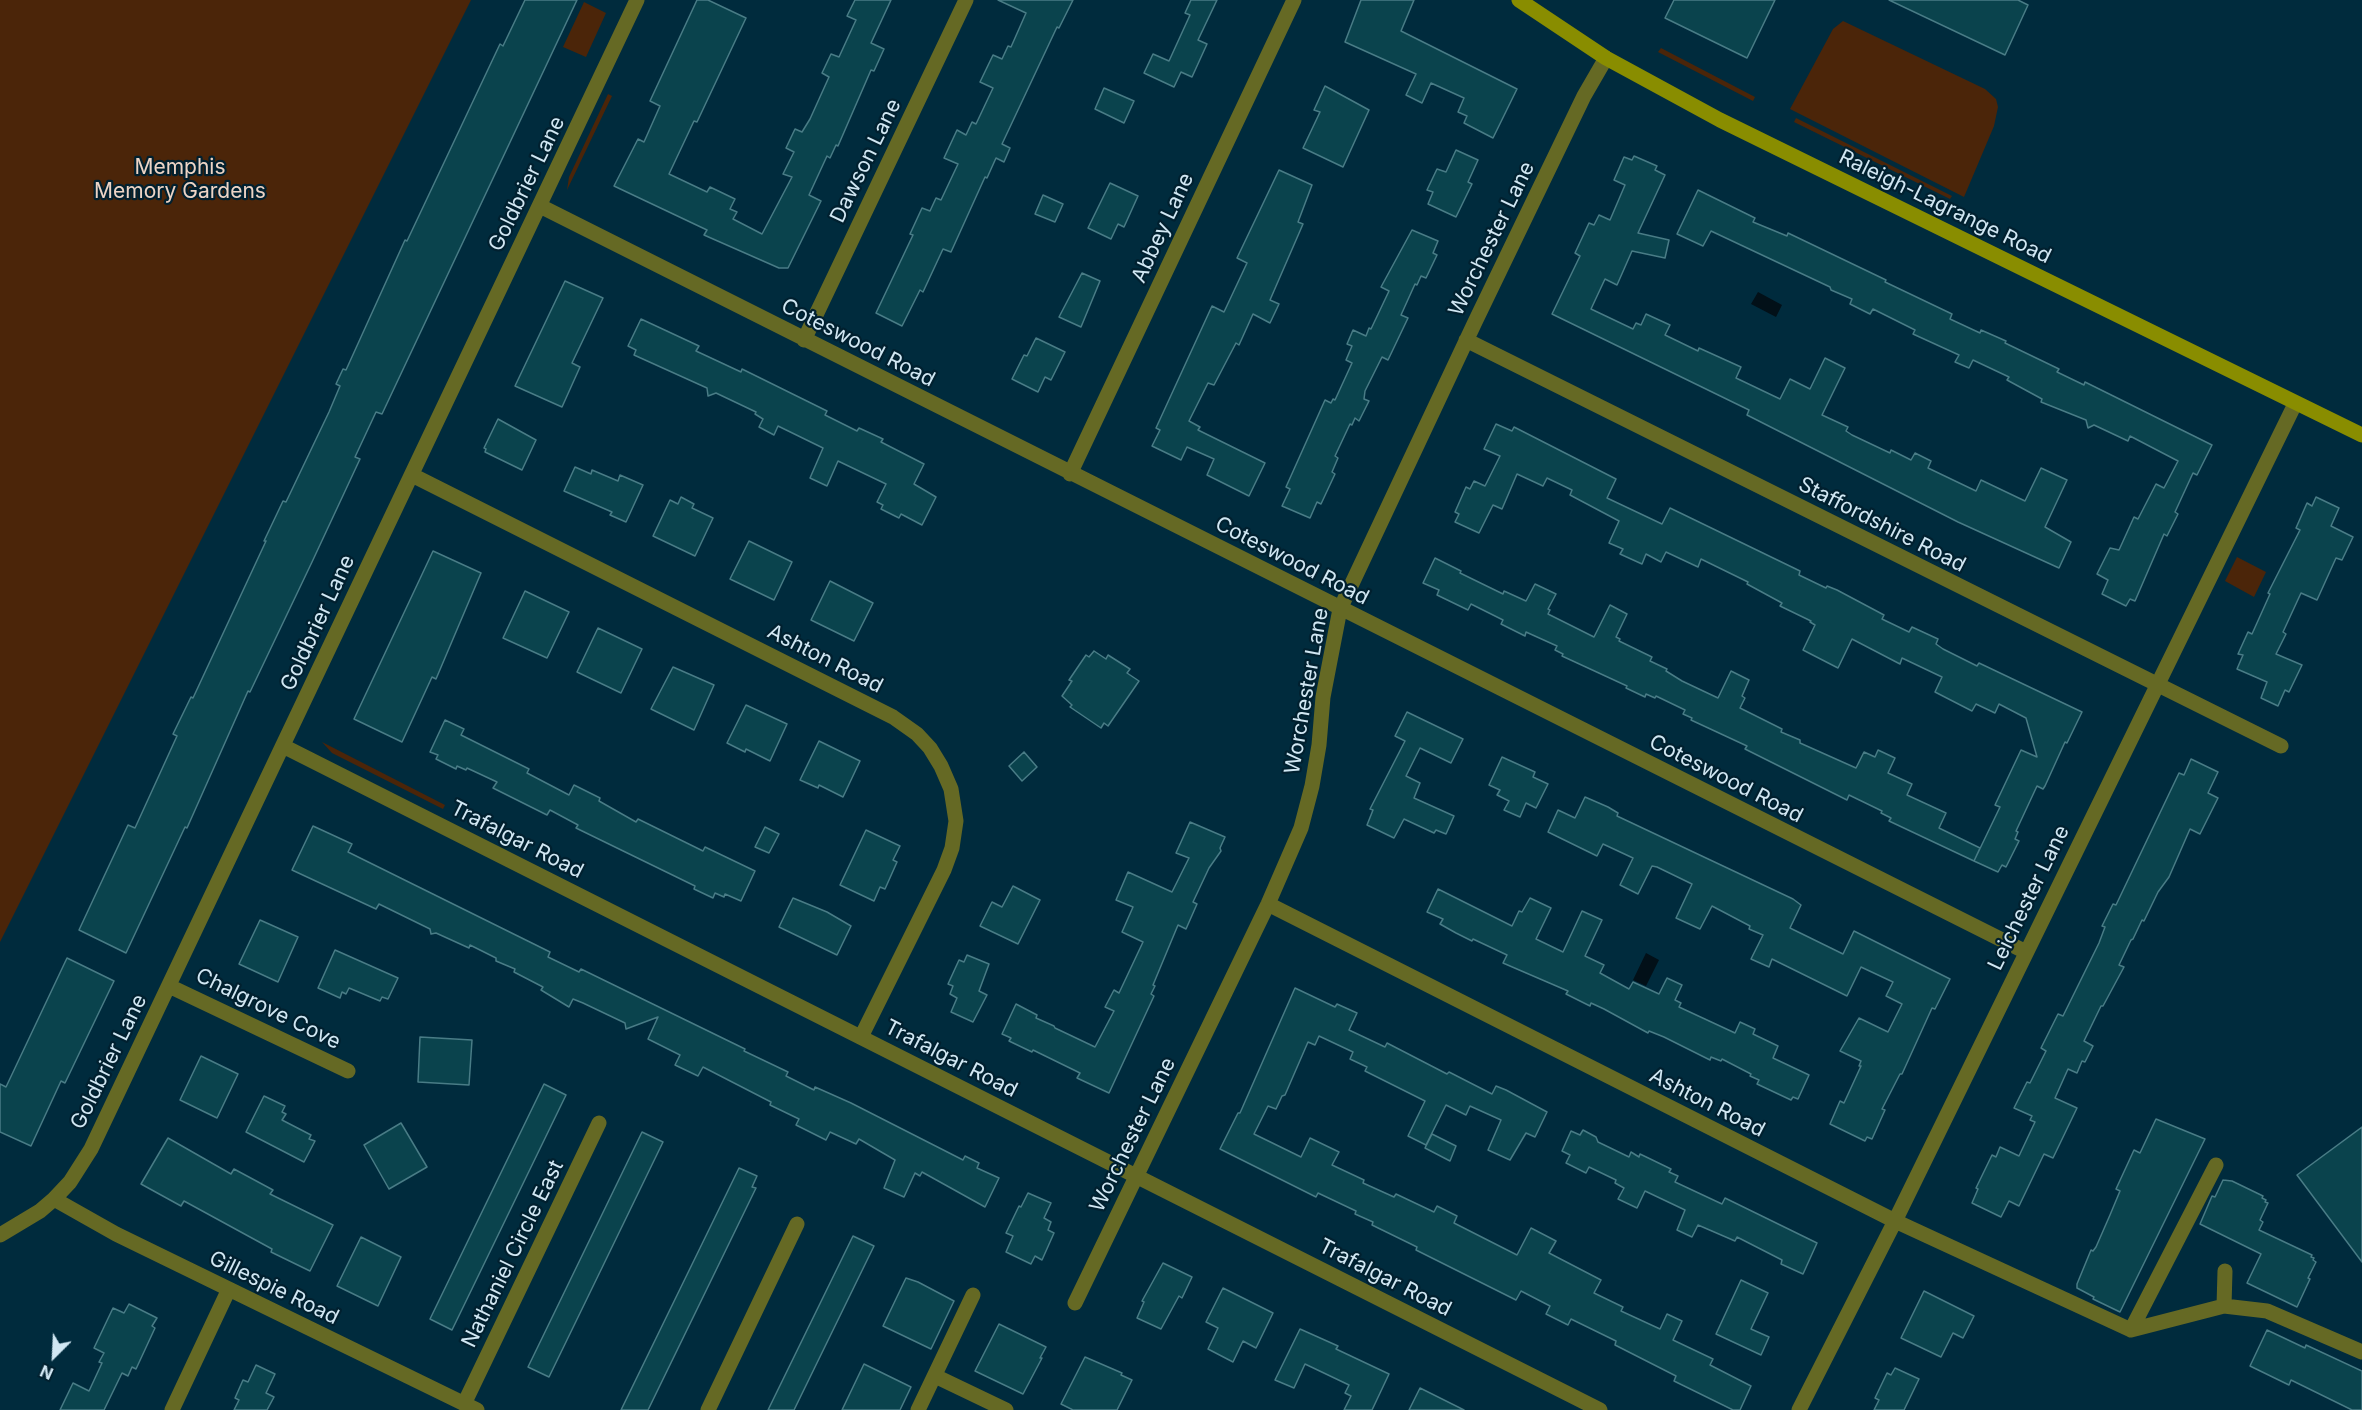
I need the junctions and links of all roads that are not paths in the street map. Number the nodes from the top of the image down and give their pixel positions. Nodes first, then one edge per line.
1 (637, 0) edge
2 (966, 0) edge
3 (1294, 0) edge
4 (1520, 0) edge
5 (1606, 58) junction
6 (540, 206) junction
7 (804, 340) junction
8 (1466, 340) junction
9 (2295, 404) junction
10 (2362, 435) edge
11 (1070, 474) junction
12 (412, 475) junction
13 (1340, 609) junction
14 (2157, 686) junction
15 (283, 746) junction
16 (2280, 746) dead end
17 (1268, 904) junction
18 (2026, 952) junction
19 (169, 986) junction
20 (861, 1037) junction
21 (348, 1071) dead end
22 (599, 1123) dead end
23 (2216, 1165) dead end
24 (1136, 1176) junction
25 (54, 1199) junction
26 (1895, 1221) junction
27 (796, 1224) dead end
28 (0, 1235) edge
29 (2225, 1271) dead end
30 (229, 1289) junction
31 (973, 1295) dead end
32 (1075, 1303) dead end
33 (2224, 1306) junction
34 (2131, 1330) junction
35 (2362, 1352) edge
36 (935, 1376) junction
37 (471, 1407) edge
38 (172, 1410) edge
39 (708, 1410) edge
40 (918, 1410) edge
41 (1006, 1410) edge
42 (1600, 1410) edge
43 (1799, 1410) edge

1 - 6 street, Goldbrier Lane
2 - 7 street, Dawson Lane
3 - 11 street, Abbey Lane
4 - 5 main road, Raleigh-Lagrange Road
5 - 8 street, Worchester Lane
5 - 9 main road, Raleigh-Lagrange Road
6 - 7 street, Coteswood Road
6 - 12 street, Goldbrier Lane
7 - 11 street, Coteswood Road
8 - 13 street, Worchester Lane
8 - 14 street, Staffordshire Road
9 - 10 main road, Raleigh-Lagrange Road
9 - 14 street, Leichester Lane
11 - 13 street, Coteswood Road
12 - 15 street, Goldbrier Lane
12 - 20 street, Ashton Road
13 - 17 street, Worchester Lane
13 - 18 street, Coteswood Road
14 - 16 street, Staffordshire Road
14 - 18 street, Leichester Lane
15 - 19 street, Goldbrier Lane
15 - 20 street, Trafalgar Road
17 - 24 street, Worchester Lane
17 - 26 street, Ashton Road
18 - 26 street, Leichester Lane
19 - 21 street, Chalgrove Cove
19 - 25 street, Goldbrier Lane
20 - 24 street, Trafalgar Road
22 - 37 street, Nathaniel Circle East
23 - 34 street
24 - 32 street, Worchester Lane
24 - 42 street, Trafalgar Road
25 - 28 street, Goldbrier Lane
25 - 30 street, Gillespie Road
26 - 34 street, Ashton Road
26 - 43 street, Leichester Lane
27 - 39 street
29 - 33 street
30 - 37 street, Gillespie Road
30 - 38 street
31 - 36 street
33 - 34 street
33 - 35 street
36 - 40 street
36 - 41 street

